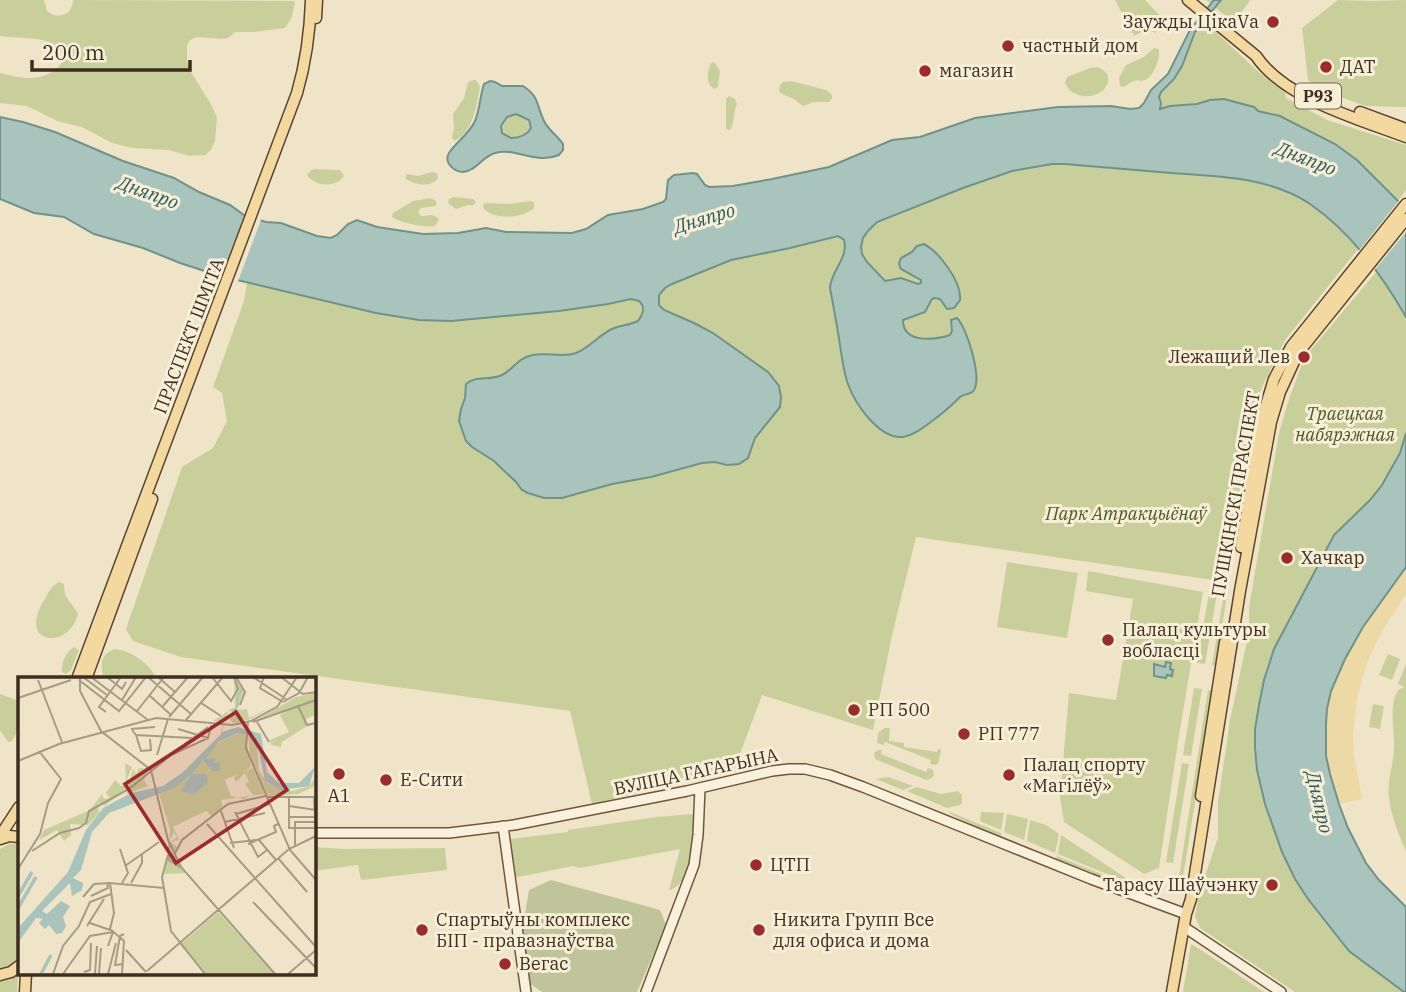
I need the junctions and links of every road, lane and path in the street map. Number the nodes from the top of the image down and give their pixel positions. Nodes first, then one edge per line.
1 (311, 0) edge
2 (317, 0) edge
3 (1189, 1) edge
4 (313, 26) junction
5 (1256, 56) junction
6 (1366, 121) junction
7 (1406, 129) edge
8 (1406, 137) edge
9 (1406, 142) edge
10 (1406, 204) edge
11 (1406, 219) edge
12 (1295, 350) junction
13 (190, 387) junction
14 (78, 677) edge
15 (87, 677) edge
16 (700, 788) junction
17 (18, 809) edge
18 (502, 826) junction
19 (315, 833) edge
20 (18, 836) edge
21 (0, 838) edge
22 (1186, 914) junction
23 (1184, 927) junction
24 (18, 967) edge
25 (26, 974) edge
26 (0, 975) edge
27 (25, 992) edge
28 (526, 992) edge
29 (646, 992) edge
30 (1172, 992) edge
31 (1281, 992) edge

1 - 4 main road, ПРАСПЕКТ ШМІТА
2 - 4 main road, ПРАСПЕКТ ШМІТА
3 - 5 main road, Р93
4 - 13 main road, ПРАСПЕКТ ШМІТА
5 - 6 main road, Р93
5 - 7 main road, Р93
6 - 8 main road, Р93
6 - 9 main road
10 - 12 main road, ПУШКІНСКІ ПРАСПЕКТ
11 - 12 main road, ПУШКІНСКІ ПРАСПЕКТ
12 - 22 main road, ПУШКІНСКІ ПРАСПЕКТ
13 - 14 main road, ПРАСПЕКТ ШМІТА
13 - 15 main road, ПРАСПЕКТ ШМІТА
16 - 18 main road, ВУЛІЦА ГАГАРЫНА
16 - 22 main road, ВУЛІЦА ГАГАРЫНА
16 - 29 main road
17 - 21 main road
18 - 19 main road, ВУЛІЦА ГАГАРЫНА
18 - 28 main road
20 - 21 main road
22 - 23 main road, ПУШКІНСКІ ПРАСПЕКТ
23 - 30 main road, ПУШКІНСКІ ПРАСПЕКТ
23 - 31 main road
24 - 26 main road
25 - 27 main road

